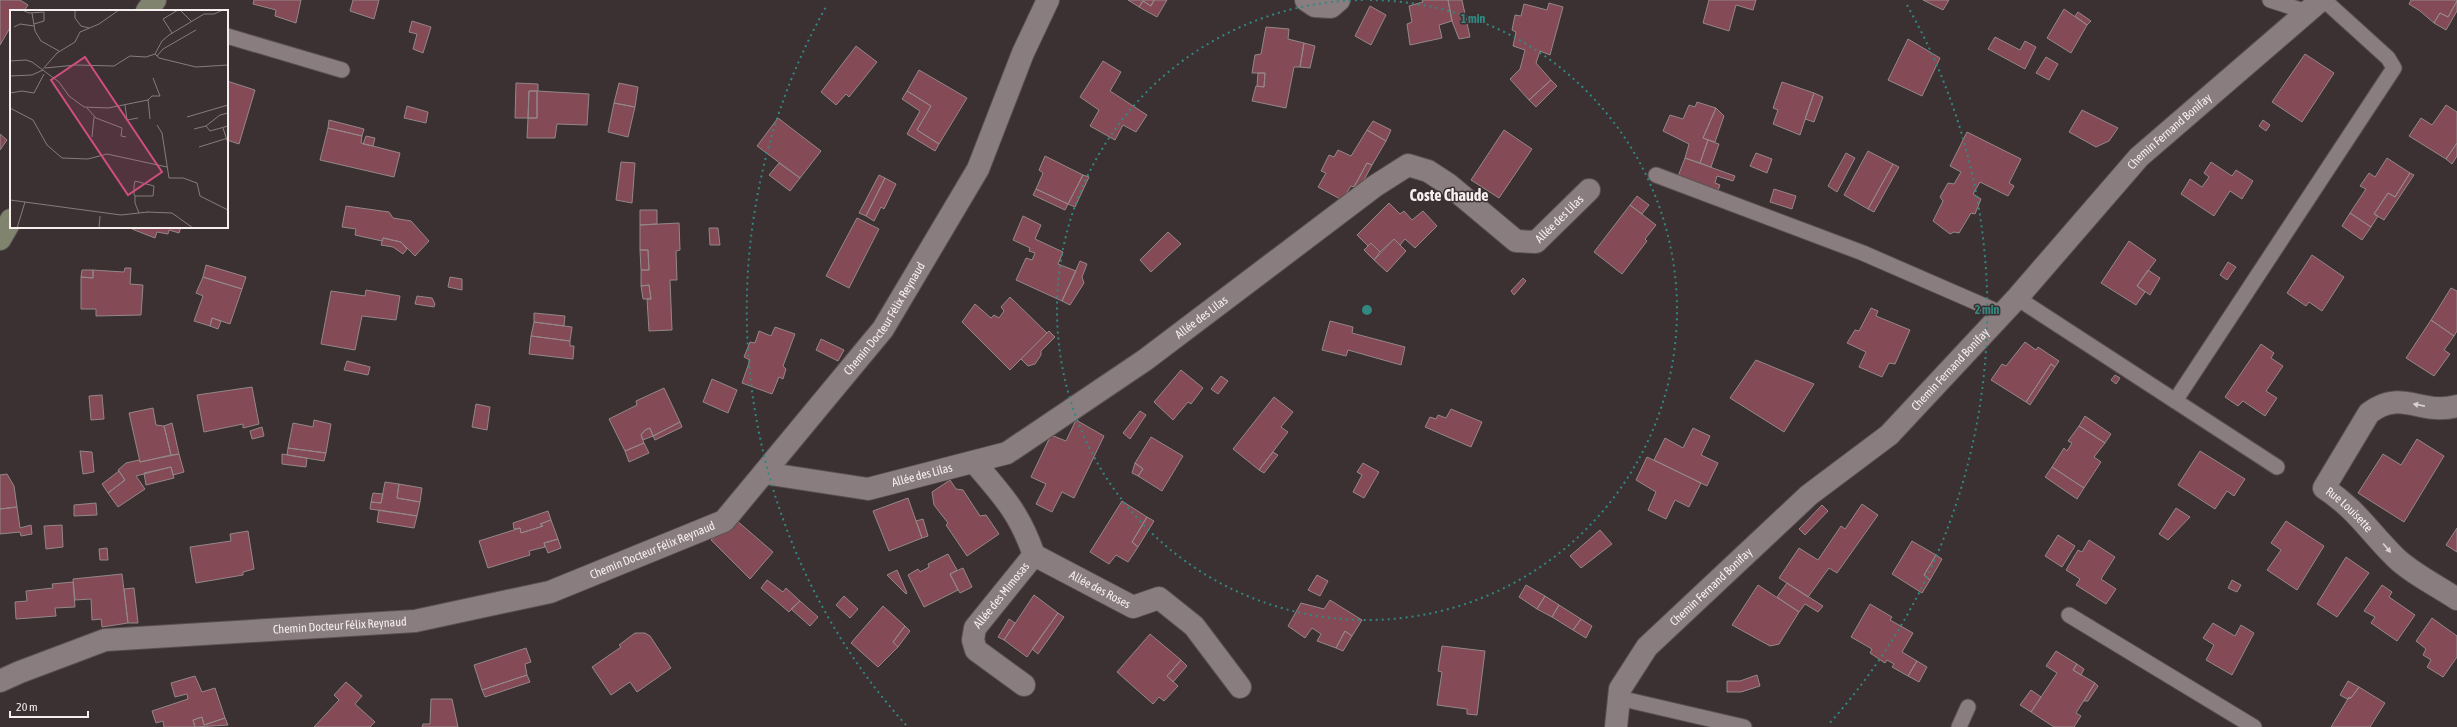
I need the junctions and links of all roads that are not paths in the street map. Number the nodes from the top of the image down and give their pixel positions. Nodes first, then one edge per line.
1 (155, 0) edge
2 (1048, 0) edge
3 (1306, 0) edge
4 (1338, 0) edge
5 (2270, 0) edge
6 (2317, 4) edge
7 (148, 10) edge
8 (228, 36) edge
9 (342, 70) dead end
10 (1656, 175) dead end
11 (1589, 190) dead end
12 (10, 222) edge
13 (0, 239) edge
14 (2010, 306) junction
15 (2175, 401) junction
16 (2457, 406) edge
17 (974, 462) junction
18 (2277, 467) dead end
19 (764, 474) junction
20 (1034, 555) junction
21 (2457, 599) edge
22 (2069, 615) dead end
23 (0, 681) edge
24 (1024, 685) dead end
25 (1240, 687) dead end
26 (1619, 698) junction
27 (1968, 707) dead end
28 (1616, 727) edge
29 (1744, 727) edge
30 (1959, 727) edge
31 (2254, 727) edge

1 - 7 street
2 - 19 street, Chemin Docteur Félix Reynaud
3 - 4 street
5 - 6 lane
6 - 14 street, Chemin Fernand Bonifay
6 - 15 lane
8 - 9 lane
10 - 14 lane
11 - 17 street, Allée des Lilas
12 - 13 street
14 - 15 lane
14 - 26 street, Chemin Fernand Bonifay
15 - 18 lane
16 -> 21 street, Rue Louisette
17 - 19 street, Allée des Lilas
17 - 20 street
19 - 23 street, Chemin Docteur Félix Reynaud
20 - 24 street, Allée des Mimosas
20 - 25 street, Allée des Roses
22 - 31 lane
26 - 28 street, Chemin Fernand Bonifay
26 - 29 lane
27 - 30 lane

